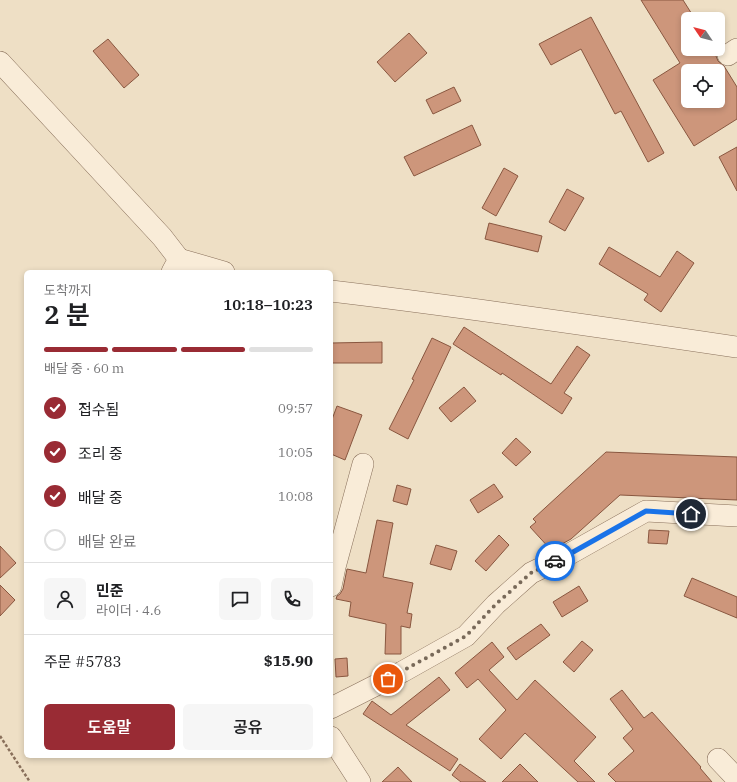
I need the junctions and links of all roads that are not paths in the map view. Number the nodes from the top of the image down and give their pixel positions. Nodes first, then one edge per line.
1 (0, 62) edge
2 (176, 265) edge
3 (210, 270) edge
4 (333, 291) edge
5 (737, 347) edge
6 (363, 464) dead end
7 (737, 516) edge
8 (333, 576) edge
9 (333, 707) edge
10 (333, 740) edge
11 (718, 759) dead end
12 (737, 779) edge
13 (360, 782) edge

1 - 2 street
2 - 3 street
4 - 5 street
6 - 8 street
7 - 9 street
10 - 13 street
11 - 12 street

